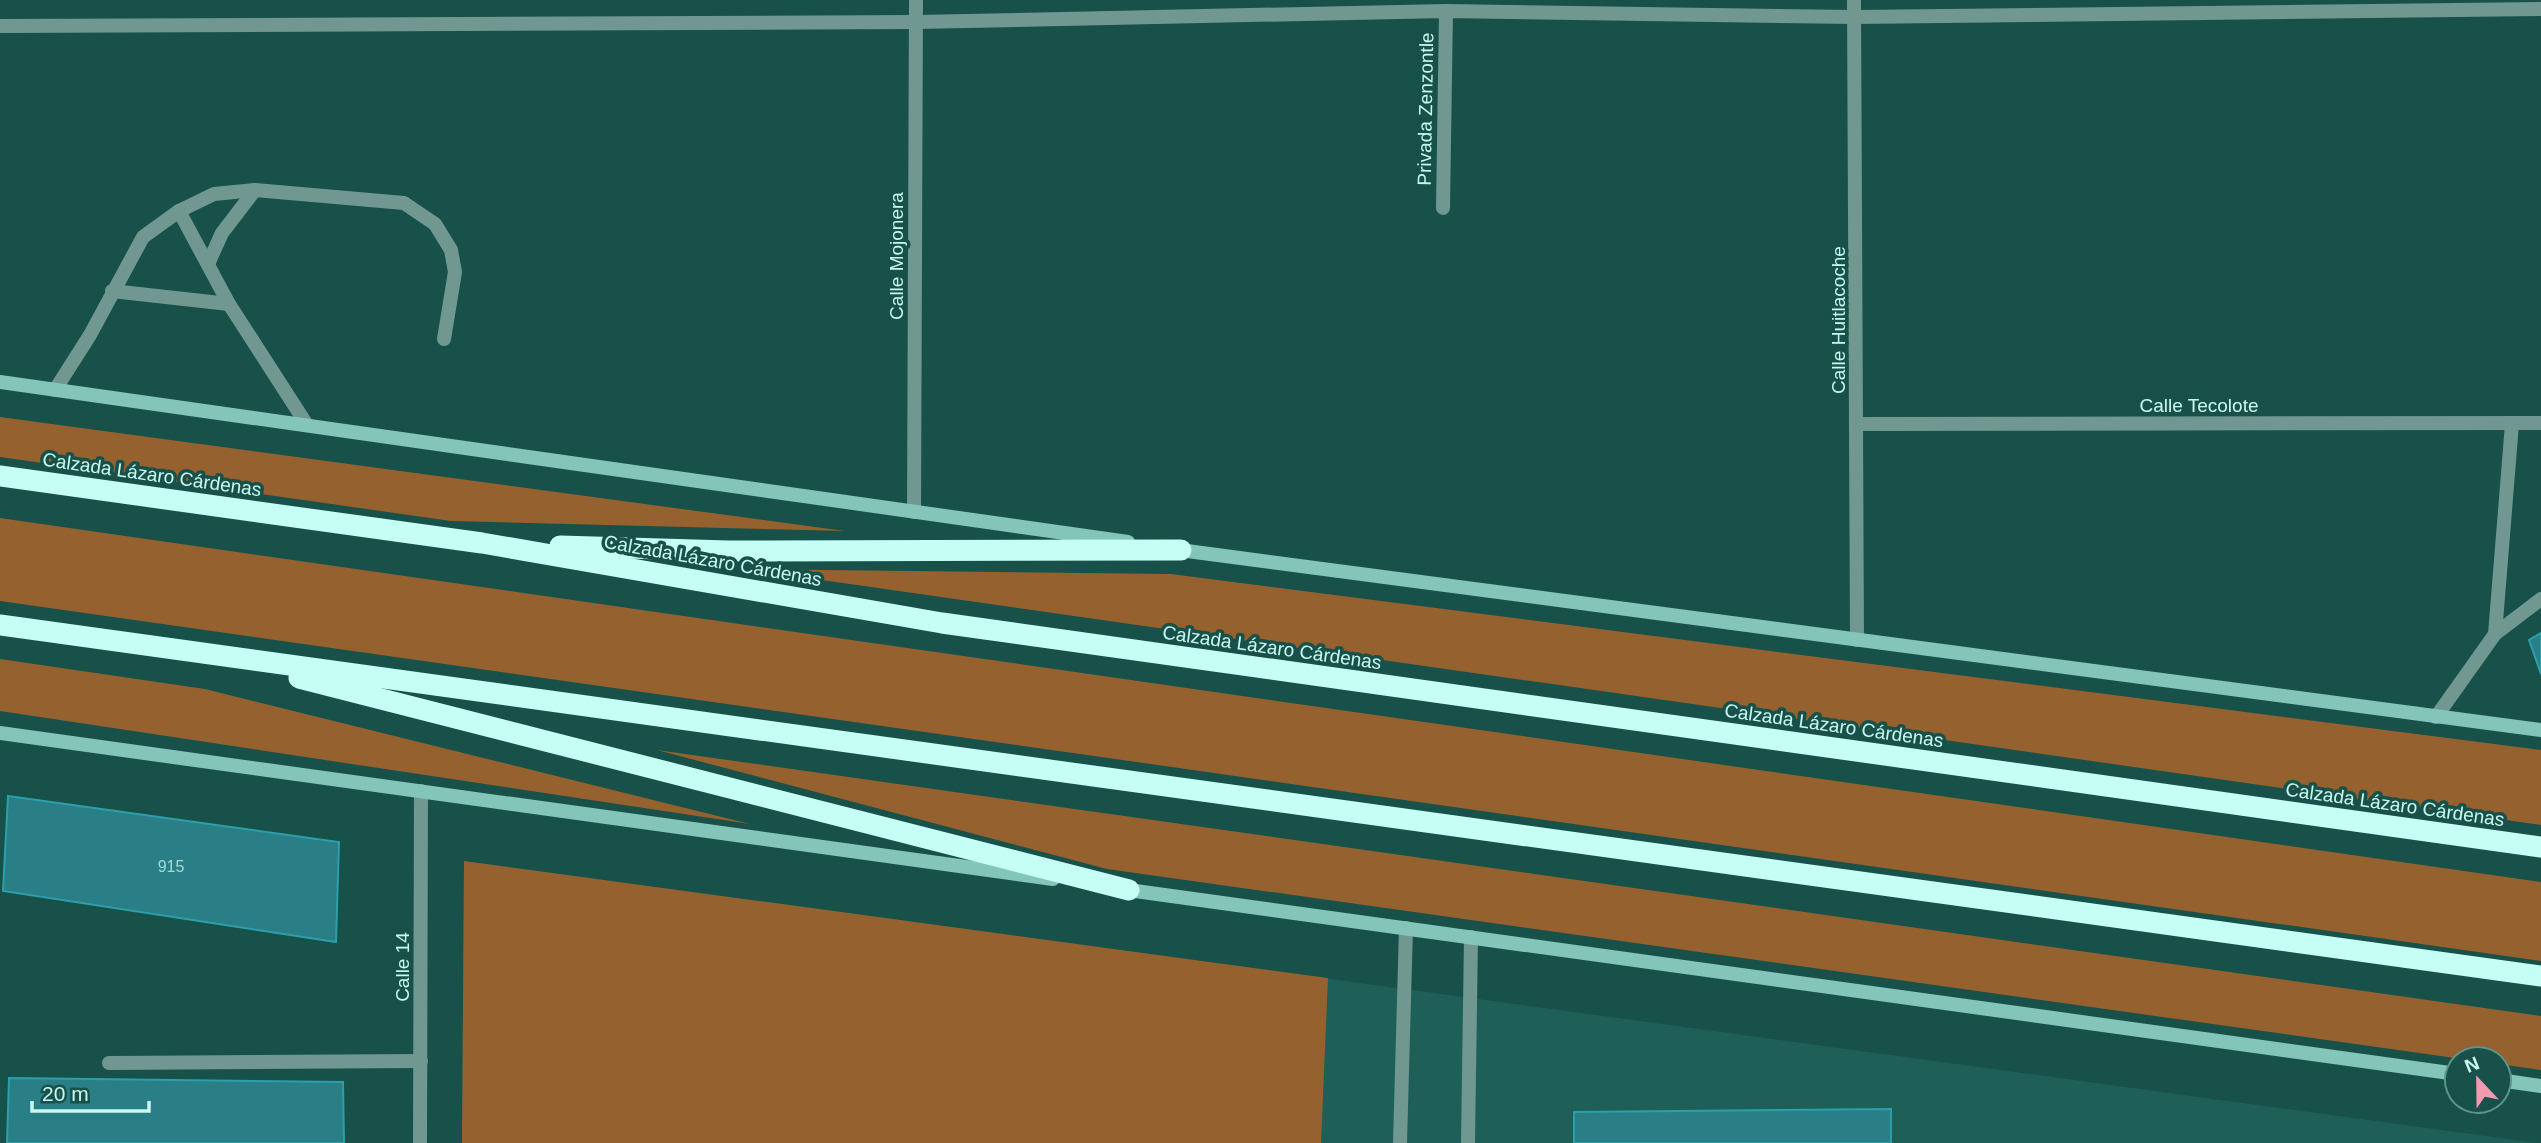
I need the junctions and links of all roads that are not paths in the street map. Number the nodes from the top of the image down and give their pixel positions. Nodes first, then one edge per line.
1 (916, 0) edge
2 (1854, 0) edge
3 (2541, 9) edge
4 (1446, 11) junction
5 (1854, 17) junction
6 (916, 22) junction
7 (0, 26) edge
8 (255, 190) junction
9 (1443, 208) dead end
10 (178, 211) junction
11 (208, 264) junction
12 (112, 291) junction
13 (229, 304) junction
14 (444, 339) dead end
15 (0, 382) edge
16 (55, 390) junction
17 (1858, 424) junction
18 (2512, 424) junction
19 (2541, 424) edge
20 (307, 425) junction
21 (0, 475) edge
22 (914, 512) junction
23 (482, 543) junction
24 (1181, 550) junction
25 (2541, 599) edge
26 (0, 625) edge
27 (2495, 634) junction
28 (1857, 640) junction
29 (202, 653) junction
30 (2436, 716) junction
31 (2541, 730) edge
32 (0, 733) edge
33 (421, 791) junction
34 (2541, 847) edge
35 (1129, 890) junction
36 (1406, 928) junction
37 (1471, 937) junction
38 (2541, 976) edge
39 (421, 1061) junction
40 (110, 1063) dead end
41 (2443, 1072) edge
42 (2513, 1082) edge
43 (2541, 1086) edge
44 (421, 1143) edge
45 (1400, 1143) edge
46 (1468, 1143) edge

1 - 6 street, Calle Mojonera
2 - 5 street, Calle Huitlacoche
3 - 5 street
4 - 5 street
4 - 6 street
4 - 9 street, Privada Zenzontle
5 - 17 street, Calle Huitlacoche
6 - 7 street
6 - 22 street, Calle Mojonera
8 - 10 street
8 - 11 street
8 - 14 street
10 - 11 street
10 - 12 street
11 - 13 street
12 - 13 street
12 - 16 street
13 - 20 street
15 - 16 main road
16 - 20 main road
17 - 18 street, Calle Tecolote
17 - 28 street, Calle Huitlacoche
18 - 19 street, Calle Tecolote
18 - 27 street
20 - 22 main road
21 - 23 highway, Calzada Lázaro Cárdenas
22 - 24 main road
23 - 24 highway
23 - 34 highway, Calzada Lázaro Cárdenas
24 - 28 main road
25 - 27 street
26 - 29 highway
27 - 30 street
28 - 30 main road
29 - 35 highway
29 - 38 highway
30 - 31 main road
32 - 33 main road
33 - 35 main road
33 - 39 street, Calle 14
35 - 36 main road
36 - 37 main road
36 - 45 street
37 - 41 main road
37 - 46 street
39 - 40 street
39 - 44 street, Calle 14
42 - 43 main road

